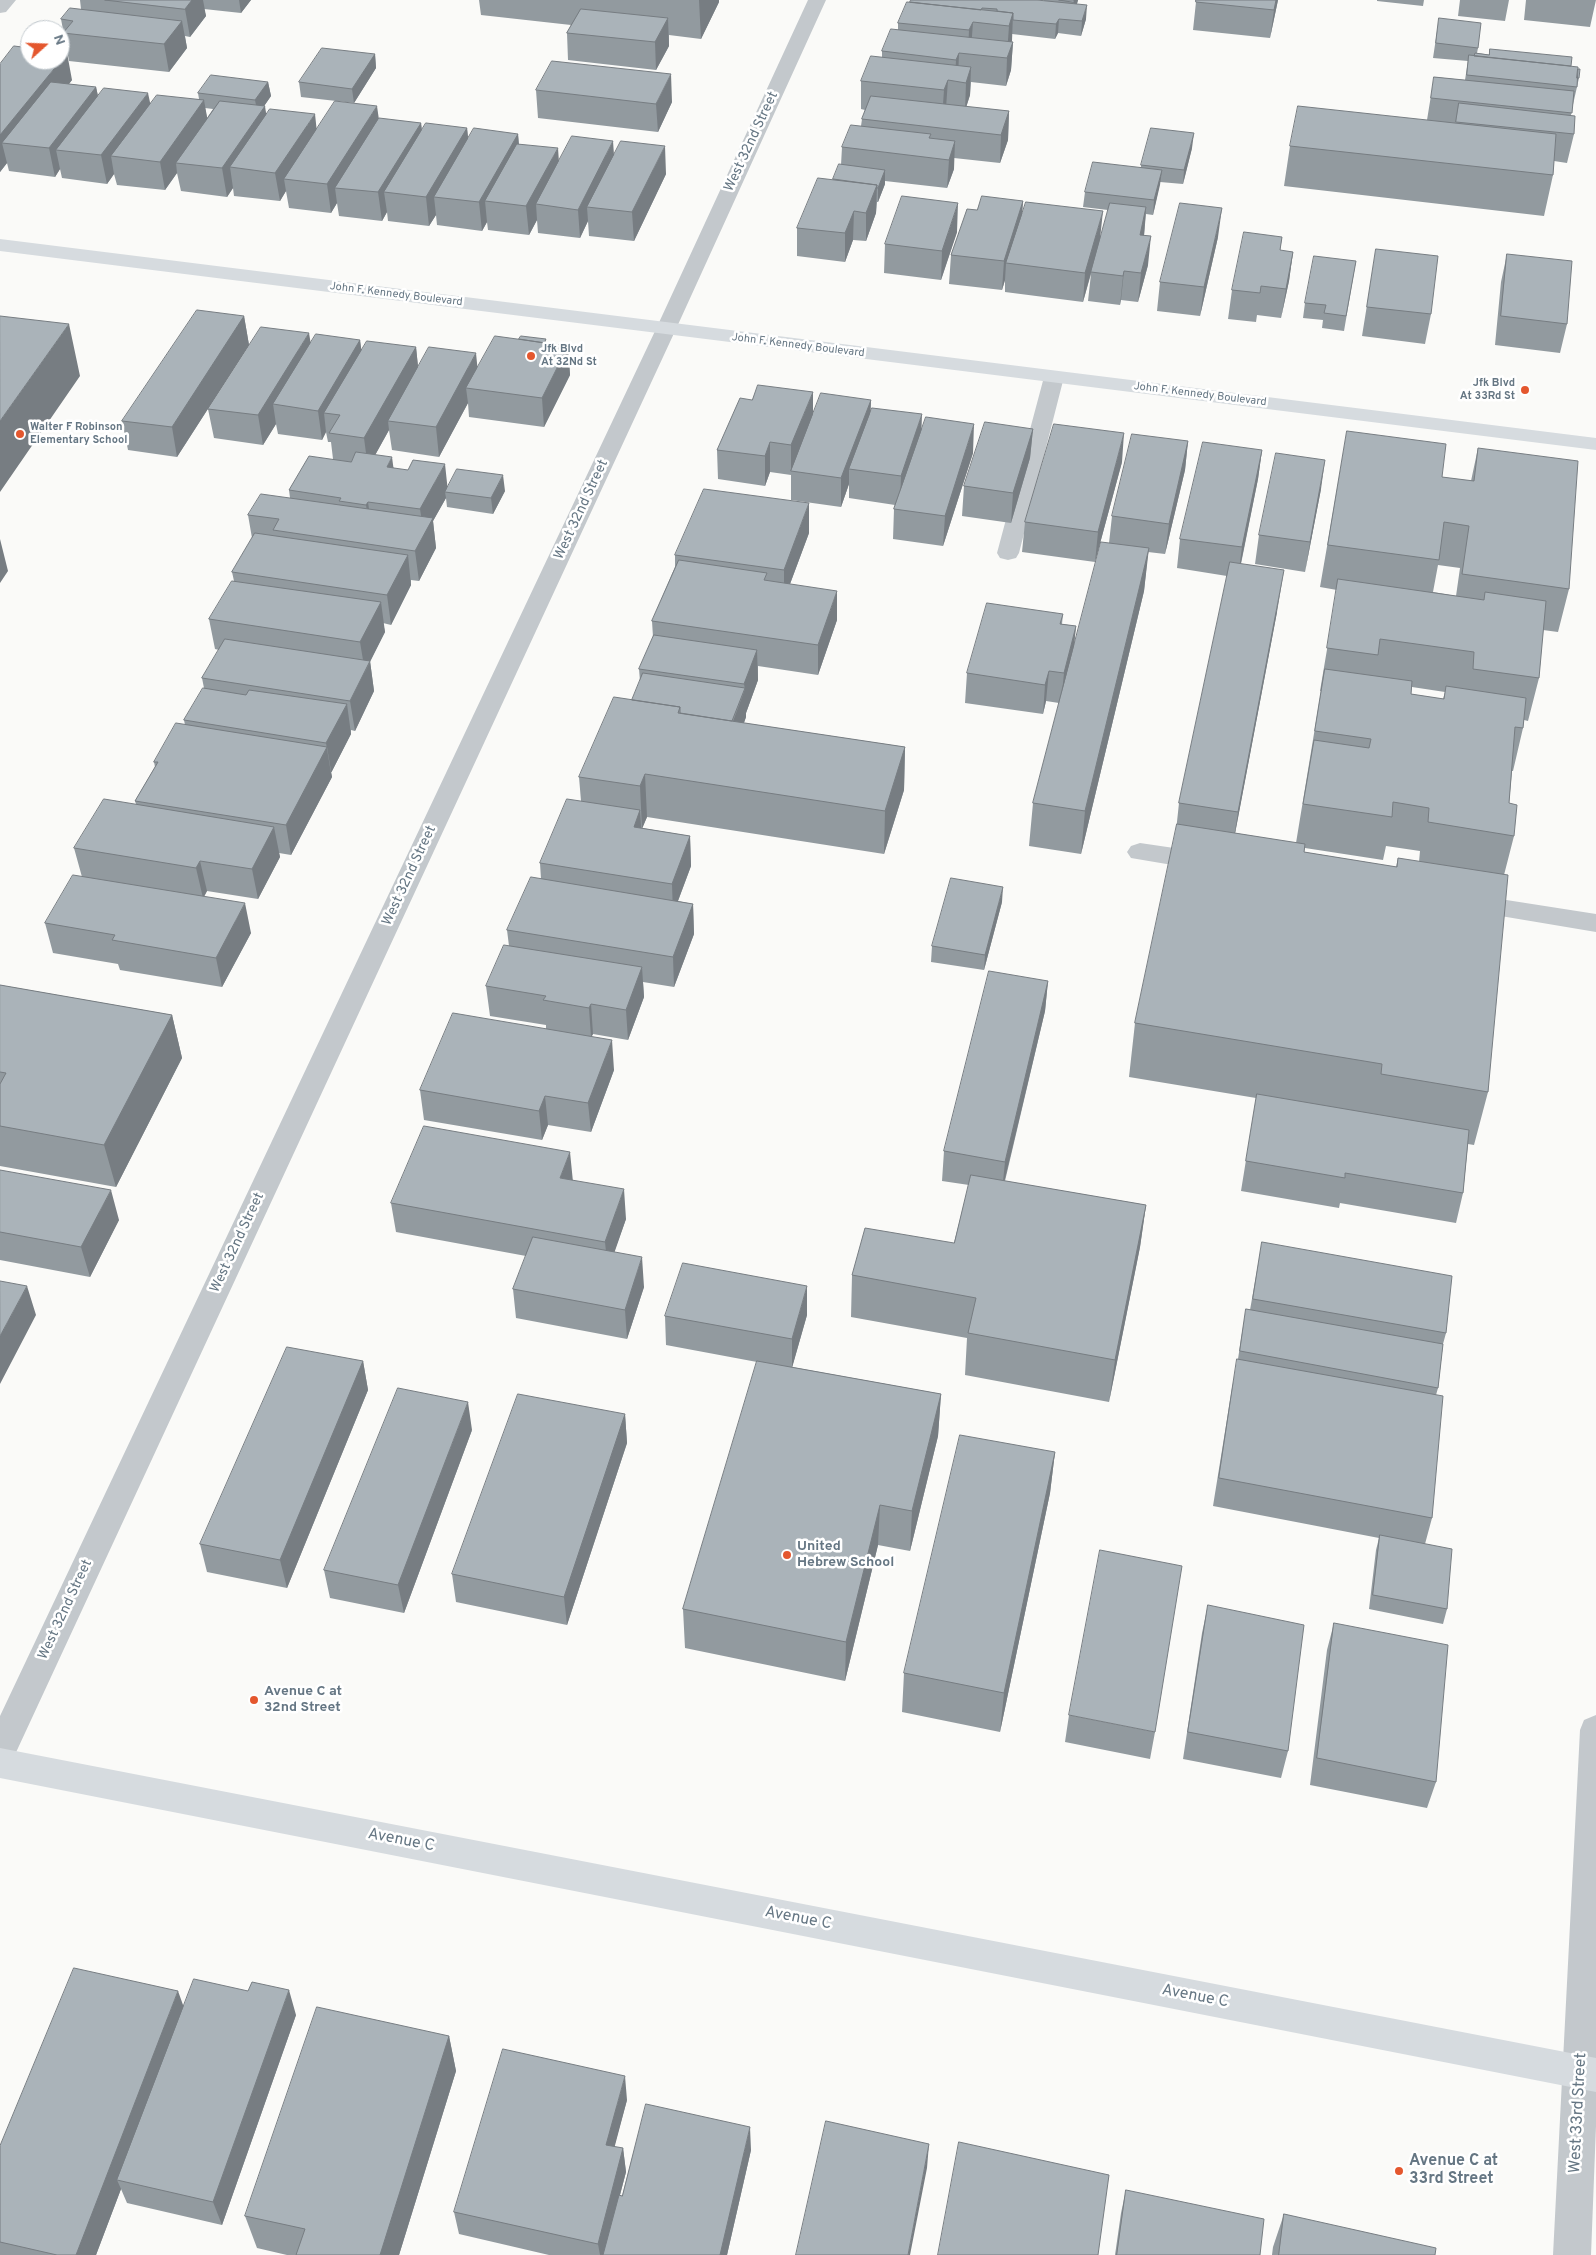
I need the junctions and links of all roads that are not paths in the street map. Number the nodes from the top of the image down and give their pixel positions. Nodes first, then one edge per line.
1 (7, 0) edge
2 (817, 0) edge
3 (0, 8) edge
4 (0, 246) edge
5 (666, 329) junction
6 (1054, 377) junction
7 (1596, 444) edge
8 (1008, 553) dead end
9 (1140, 852) dead end
10 (1229, 866) edge
11 (1444, 899) edge
12 (1596, 923) edge
13 (1596, 1730) edge
14 (0, 1751) edge
15 (0, 1763) edge
16 (1588, 2074) edge
17 (1572, 2255) edge

1 - 3 street
2 - 5 street, West 32nd Street
4 - 5 main road, John F. Kennedy Boulevard
5 - 6 main road, John F. Kennedy Boulevard
5 - 14 street, West 32nd Street
6 - 7 main road, John F. Kennedy Boulevard
6 - 8 street
9 - 10 street
11 - 12 street
13 - 16 street, West 33rd Street
15 - 16 main road, Avenue C
16 - 17 street, West 33rd Street

